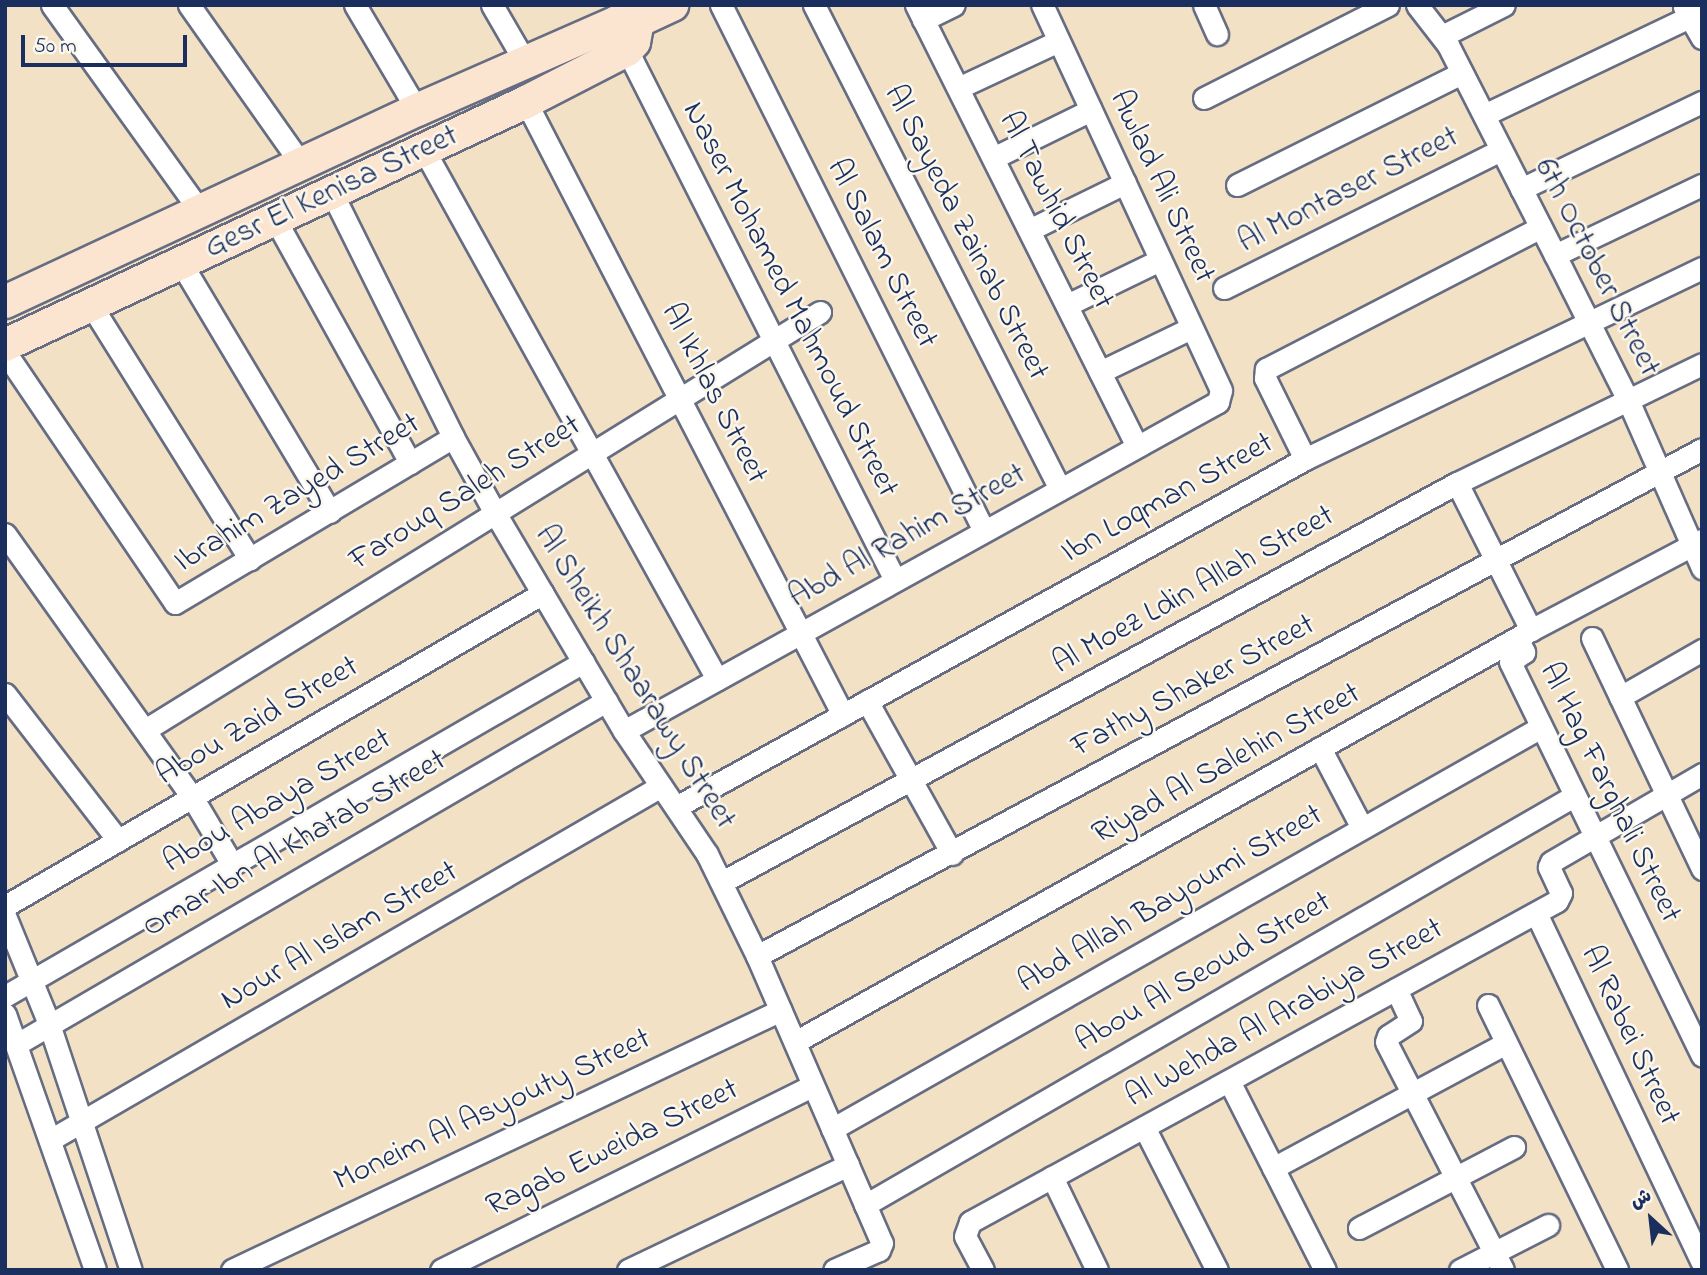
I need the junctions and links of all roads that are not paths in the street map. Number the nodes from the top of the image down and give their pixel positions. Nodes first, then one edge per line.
1 (52, 5) edge
2 (189, 5) edge
3 (355, 5) edge
4 (492, 5) edge
5 (672, 5) edge
6 (721, 5) edge
7 (814, 5) edge
8 (954, 5) edge
9 (1042, 5) edge
10 (1204, 5) edge
11 (1388, 5) edge
12 (1418, 5) edge
13 (1504, 5) edge
14 (1692, 11) edge
15 (920, 13) edge
16 (631, 25) edge
17 (1217, 34) dead end
18 (1442, 36) junction
19 (1702, 38) edge
20 (1059, 41) junction
21 (525, 62) junction
22 (1462, 73) junction
23 (958, 88) junction
24 (1204, 97) dead end
25 (527, 102) junction
26 (1702, 102) edge
27 (417, 110) junction
28 (1091, 110) junction
29 (1484, 115) junction
30 (424, 150) junction
31 (1502, 150) junction
32 (993, 158) junction
33 (300, 164) junction
34 (1125, 183) junction
35 (1237, 185) dead end
36 (1702, 185) edge
37 (1521, 189) junction
38 (332, 193) junction
39 (200, 211) junction
40 (275, 219) junction
41 (1541, 227) junction
42 (1029, 230) junction
43 (1555, 255) junction
44 (1160, 260) junction
45 (181, 263) junction
46 (1702, 268) edge
47 (1224, 288) dead end
48 (5, 302) edge
49 (91, 305) junction
50 (1067, 305) junction
51 (820, 312) dead end
52 (1588, 321) junction
53 (1191, 328) junction
54 (774, 341) junction
55 (5, 345) edge
56 (5, 352) edge
57 (1702, 364) edge
58 (1100, 372) junction
59 (1222, 397) joint
60 (680, 399) junction
61 (1628, 400) junction
62 (453, 437) junction
63 (1138, 446) junction
64 (1702, 449) edge
65 (592, 453) junction
66 (1305, 459) junction
67 (410, 463) junction
68 (1659, 472) junction
69 (1457, 483) junction
70 (1060, 489) junction
71 (330, 512) junction
72 (495, 513) junction
73 (984, 531) junction
74 (5, 534) edge
75 (1697, 543) edge
76 (250, 559) junction
77 (1496, 560) junction
78 (1702, 568) edge
79 (895, 580) junction
80 (543, 593) junction
81 (800, 633) junction
82 (1524, 634) junction
83 (1592, 638) dead end
84 (1702, 650) edge
85 (583, 662) junction
86 (717, 679) junction
87 (5, 694) edge
88 (1620, 697) junction
89 (606, 701) junction
90 (867, 701) junction
91 (843, 715) junction
92 (1541, 727) junction
93 (145, 730) junction
94 (624, 731) junction
95 (1320, 748) junction
96 (1702, 774) edge
97 (910, 781) junction
98 (661, 786) junction
99 (1666, 795) junction
100 (1574, 796) junction
101 (192, 797) junction
102 (676, 807) junction
103 (1362, 828) junction
104 (1595, 836) junction
105 (118, 840) junction
106 (952, 854) junction
107 (232, 864) junction
108 (1702, 869) edge
109 (722, 881) junction
110 (5, 906) edge
111 (1535, 913) junction
112 (5, 916) edge
113 (757, 956) junction
114 (32, 980) junction
115 (1396, 989) junction
116 (5, 996) edge
117 (1488, 1005) dead end
118 (781, 1010) junction
119 (5, 1014) edge
120 (48, 1024) junction
121 (795, 1042) junction
122 (1506, 1044) junction
123 (15, 1056) edge
124 (1702, 1056) edge
125 (1229, 1080) junction
126 (813, 1085) junction
127 (1412, 1093) junction
128 (83, 1123) junction
129 (1144, 1127) junction
130 (832, 1129) junction
131 (50, 1140) junction
132 (1514, 1147) dead end
133 (848, 1165) junction
134 (1273, 1168) junction
135 (1052, 1177) junction
136 (1455, 1177) junction
137 (865, 1205) junction
138 (1548, 1225) dead end
139 (1359, 1228) dead end
140 (1499, 1261) edge
141 (474, 1262) edge
142 (1702, 1262) edge
143 (93, 1265) edge
144 (72, 1270) edge
145 (131, 1270) edge
146 (232, 1270) edge
147 (441, 1270) edge
148 (628, 1270) edge
149 (835, 1270) edge
150 (983, 1270) edge
151 (1097, 1270) edge
152 (1217, 1270) edge
153 (1325, 1270) edge
154 (1460, 1270) edge
155 (1618, 1270) edge

1 - 39 street
2 - 33 street
3 - 27 street
4 - 21 street
5 - 16 main road, Gesr El Kenisa Street
6 - 73 street, Al Salam Street
7 - 70 street, Al Sayeda Zainab Street
8 - 15 street
9 - 20 street, Awlad Ali Street
10 - 17 street
11 - 24 street
12 - 18 street, 6th October Street
13 - 18 street
14 - 19 street
14 - 29 street
15 - 23 street, Al Tawhid Street
16 - 21 main road, Gesr El Kenisa Street
16 - 25 main road, Gesr El Kenisa Street
16 - 54 street, Naser Mohamed Mahmoud Street
18 - 22 street, 6th October Street
20 - 23 street
20 - 28 street, Awlad Ali Street
21 - 27 main road, Gesr El Kenisa Street
22 - 29 street, 6th October Street
22 - 35 street
23 - 32 street, Al Tawhid Street
25 - 30 main road, Gesr El Kenisa Street
25 - 60 street, Al Ikhlas Street
26 - 37 street
27 - 33 main road, Gesr El Kenisa Street
28 - 32 street
28 - 34 street, Awlad Ali Street
29 - 31 street, 6th October Street
30 - 38 main road, Gesr El Kenisa Street
30 - 65 street
31 - 37 street, 6th October Street
31 - 47 street, Al Montaser Street
32 - 42 street, Al Tawhid Street
33 - 39 main road, Gesr El Kenisa Street
34 - 42 street
34 - 44 street, Awlad Ali Street
36 - 43 street
37 - 41 street, 6th October Street
38 - 40 main road, Gesr El Kenisa Street
38 - 62 street, Al Sheikh Shaarawy Street
39 - 48 main road, Gesr El Kenisa Street
40 - 45 main road, Gesr El Kenisa Street
40 - 67 street
41 - 43 street, 6th October Street
41 - 66 street
42 - 50 street, Al Tawhid Street
43 - 52 street, 6th October Street
44 - 50 street
44 - 53 street, Awlad Ali Street
45 - 49 main road, Gesr El Kenisa Street
45 - 71 street
46 - 52 street, Ibn Loqman Street
49 - 55 main road, Gesr El Kenisa Street
49 - 76 street
50 - 58 street, Al Tawhid Street
51 - 54 street, Farouq Saleh Street
52 - 61 street, 6th October Street
52 - 66 street, Ibn Loqman Street
53 - 58 street
53 - 59 street, Awlad Ali Street
54 - 60 street, Farouq Saleh Street
54 - 79 street, Naser Mohamed Mahmoud Street
56 - 76 street, Ibrahim Zayed Street
57 - 61 street, Al Moez Ldin Allah Street
58 - 63 street, Al Tawhid Street
59 - 63 street, Abd Al Rahim Street
60 - 65 street, Farouq Saleh Street
60 - 81 street, Al Ikhlas Street
61 - 68 street, 6th October Street
61 - 69 street, Al Moez Ldin Allah Street
62 - 67 street, Ibrahim Zayed Street
62 - 72 street, Al Sheikh Shaarawy Street
63 - 70 street, Abd Al Rahim Street
64 - 68 street, Fathy Shaker Street
65 - 72 street, Farouq Saleh Street
65 - 86 street
66 - 90 street, Ibn Loqman Street
67 - 71 street, Ibrahim Zayed Street
68 - 75 street, 6th October Street
68 - 77 street, Fathy Shaker Street
69 - 77 street
69 - 97 street, Al Moez Ldin Allah Street
70 - 73 street, Abd Al Rahim Street
71 - 76 street, Ibrahim Zayed Street
72 - 80 street, Al Sheikh Shaarawy Street
72 - 93 street, Farouq Saleh Street
73 - 79 street, Abd Al Rahim Street
74 - 93 street
75 - 78 street, 6th October Street
75 - 82 street, Riyad Al Salehin Street
77 - 82 street
77 - 106 street, Fathy Shaker Street
79 - 81 street, Abd Al Rahim Street
80 - 85 street, Al Sheikh Shaarawy Street
80 - 101 street, Abou Zaid Street
81 - 86 street, Abd Al Rahim Street
81 - 91 street, Al Ikhlas Street
82 - 92 street, Al Hag Farghali Street
82 - 95 street, Riyad Al Salehin Street
83 - 88 street
84 - 88 street
85 - 89 street, Al Sheikh Shaarawy Street
85 - 107 street, Abou Abaya Street
86 - 94 street, Abd Al Rahim Street
87 - 105 street
88 - 99 street
89 - 94 street, Al Sheikh Shaarawy Street
89 - 120 street, Omar Ibn Al Khatab Street
90 - 91 street, Ibn Loqman Street
90 - 97 street
91 - 102 street, Ibn Loqman Street
92 - 100 street, Al Hag Farghali Street
92 - 103 street, Abd Allah Bayoumi Street
93 - 101 street
94 - 98 street, Al Sheikh Shaarawy Street
95 - 103 street
95 - 121 street, Riyad Al Salehin Street
96 - 99 street
97 - 106 street
97 - 109 street, Al Moez Ldin Allah Street
98 - 102 street, Al Sheikh Shaarawy Street
98 - 128 street, Nour Al Islam Street
99 - 104 street
99 - 108 street
100 - 104 street, Al Hag Farghali Street
100 - 137 street, Abou Al Seoud Street
101 - 105 street, Abou Zaid Street
101 - 107 street
102 - 109 street, Al Sheikh Shaarawy Street
103 - 130 street, Abd Allah Bayoumi Street
104 - 111 street, Al Wehda Al Arabiya Street
104 - 124 street, Al Hag Farghali Street
105 - 110 street, Abou Zaid Street
106 - 113 street, Fathy Shaker Street
107 - 114 street, Abou Abaya Street
109 - 113 street, Al Sheikh Shaarawy Street
111 - 115 street, Al Wehda Al Arabiya Street
111 - 142 street, Al Rabei Street
112 - 114 street
113 - 118 street, Al Sheikh Shaarawy Street
114 - 116 street, Abou Abaya Street
114 - 120 street
115 - 125 street, Al Wehda Al Arabiya Street
115 - 127 street
117 - 122 street
118 - 121 street, Al Sheikh Shaarawy Street
118 - 146 street, Moneim Al Asyouty Street
119 - 123 street
120 - 123 street, Omar Ibn Al Khatab Street
120 - 128 street
121 - 126 street, Al Sheikh Shaarawy Street
122 - 127 street
122 - 155 street
123 - 131 street
125 - 129 street, Al Wehda Al Arabiya Street
125 - 134 street
126 - 130 street, Al Sheikh Shaarawy Street
126 - 141 street, Ragab Eweida Street
127 - 134 street
127 - 136 street
128 - 131 street, Nour Al Islam Street
128 - 145 street
129 - 135 street, Al Wehda Al Arabiya Street
129 - 152 street
130 - 133 street, Al Sheikh Shaarawy Street
131 - 143 street
132 - 136 street
133 - 137 street, Al Sheikh Shaarawy Street
133 - 148 street
134 - 153 street
135 - 150 street, Al Wehda Al Arabiya Street
135 - 151 street
136 - 139 street
136 - 140 street
137 - 149 street, Al Sheikh Shaarawy Street
138 - 140 street
140 - 154 street
141 - 147 street, Ragab Eweida Street
143 - 144 street

